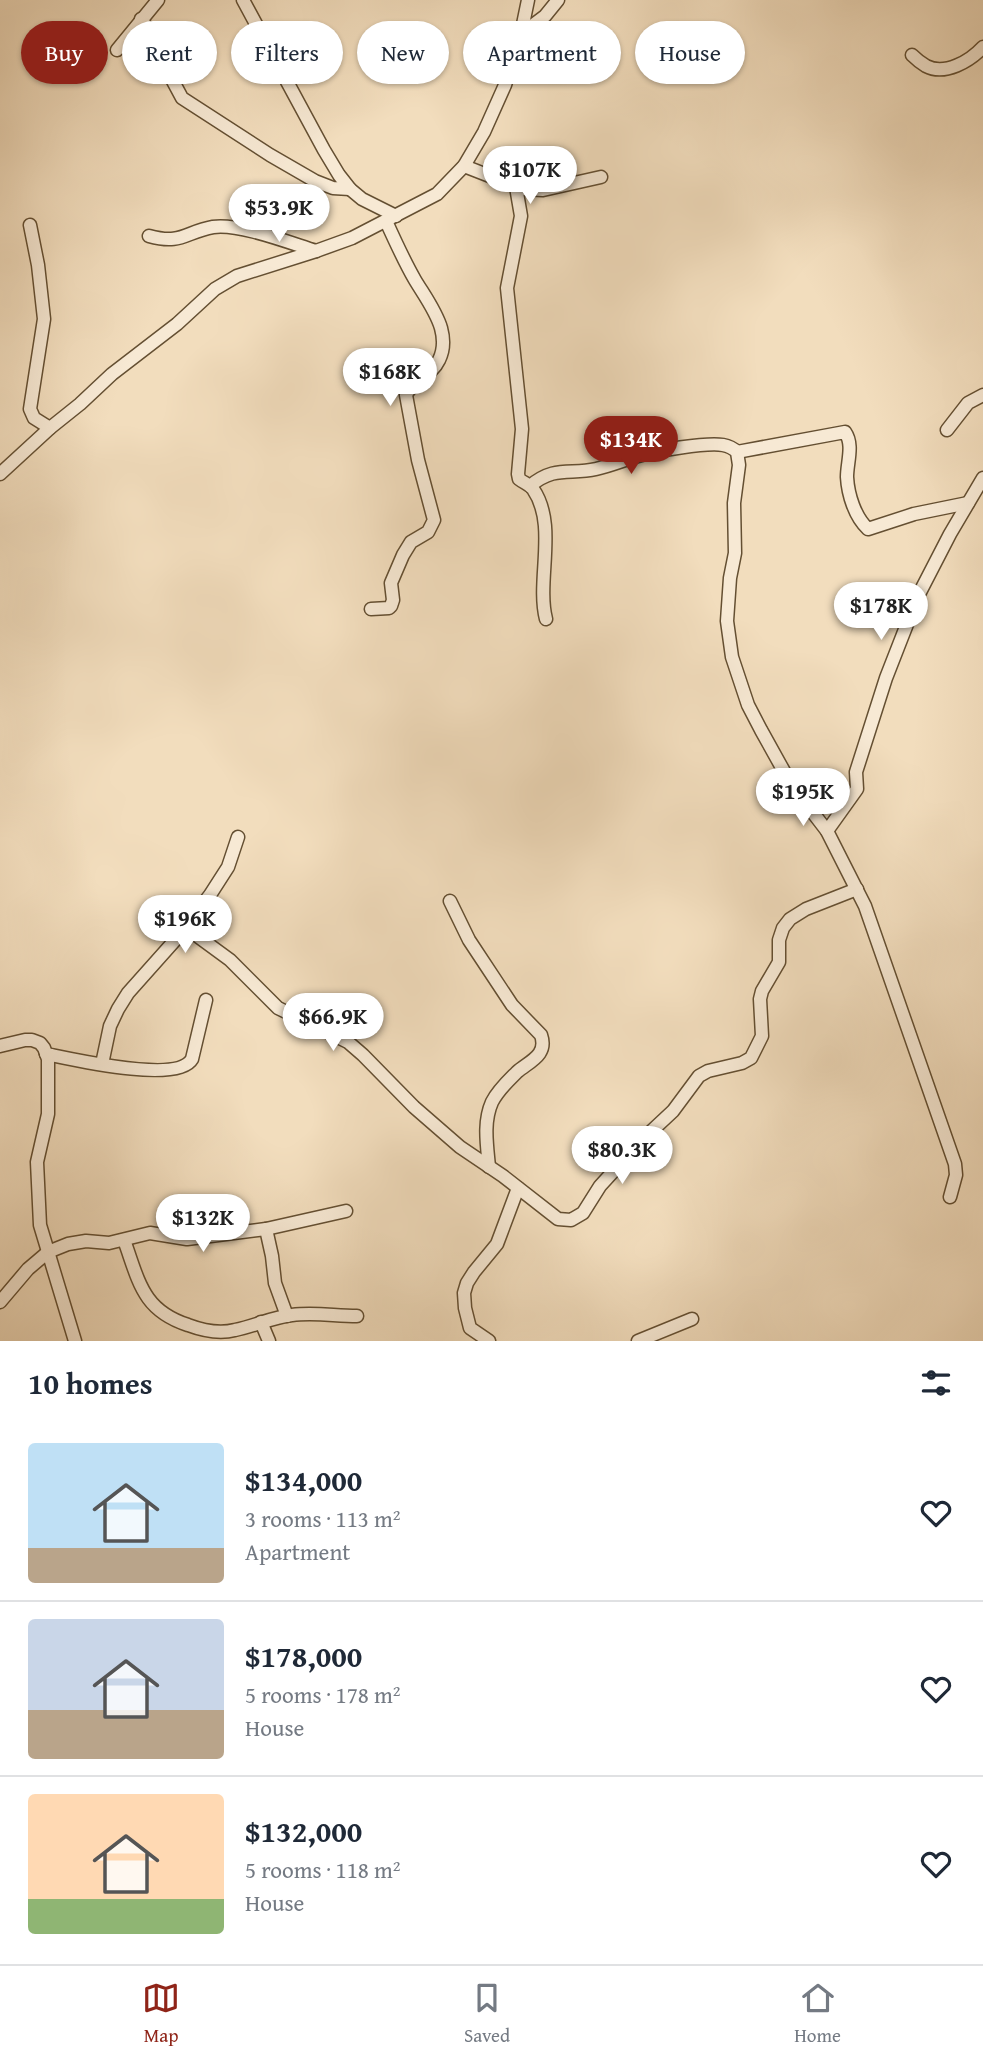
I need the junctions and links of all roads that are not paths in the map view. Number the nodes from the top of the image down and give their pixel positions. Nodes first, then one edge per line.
1 (158, 0) edge
2 (243, 0) edge
3 (527, 0) edge
4 (558, 0) edge
5 (141, 19) junction
6 (524, 21) edge
7 (539, 21) edge
8 (983, 47) edge
9 (117, 50) dead end
10 (912, 55) dead end
11 (505, 84) edge
12 (464, 166) junction
13 (601, 177) dead end
14 (516, 187) junction
15 (349, 189) junction
16 (391, 219) junction
17 (30, 225) dead end
18 (149, 236) dead end
19 (316, 251) junction
20 (983, 395) edge
21 (50, 428) junction
22 (947, 430) dead end
23 (737, 452) junction
24 (0, 474) edge
25 (983, 478) edge
26 (530, 485) junction
27 (968, 503) junction
28 (371, 609) dead end
29 (546, 619) dead end
30 (827, 831) junction
31 (238, 837) dead end
32 (857, 889) junction
33 (450, 901) dead end
34 (185, 927) junction
35 (206, 1000) dead end
36 (0, 1046) edge
37 (46, 1054) junction
38 (102, 1064) junction
39 (489, 1167) junction
40 (518, 1188) junction
41 (950, 1197) dead end
42 (346, 1211) dead end
43 (266, 1229) junction
44 (124, 1240) junction
45 (48, 1252) junction
46 (0, 1302) edge
47 (287, 1315) junction
48 (357, 1316) dead end
49 (692, 1319) dead end
50 (261, 1321) junction
51 (75, 1341) edge
52 (269, 1341) edge
53 (489, 1341) edge
54 (638, 1341) edge

1 - 5 street
2 - 15 street
3 - 6 street
4 - 7 street
5 - 9 street
5 - 15 street
8 - 10 street
11 - 12 street
12 - 14 street
12 - 16 street
13 - 14 street
14 - 26 street
15 - 16 street
16 - 19 street
16 - 28 street
17 - 21 street
18 - 19 street
19 - 21 street
20 - 22 street
21 - 24 street
23 - 26 street
23 - 27 street
23 - 30 street
25 - 27 street
26 - 29 street
27 - 30 street
30 - 32 street
31 - 34 street
32 - 40 street
32 - 41 street
33 - 39 street
34 - 38 street
34 - 39 street
35 - 38 street
36 - 37 street
37 - 38 street
37 - 45 street
39 - 40 street
40 - 53 street
42 - 43 street
43 - 44 street
43 - 47 street
44 - 45 street
44 - 50 street
45 - 46 street
45 - 51 street
47 - 48 street
47 - 50 street
49 - 54 street
50 - 52 street

